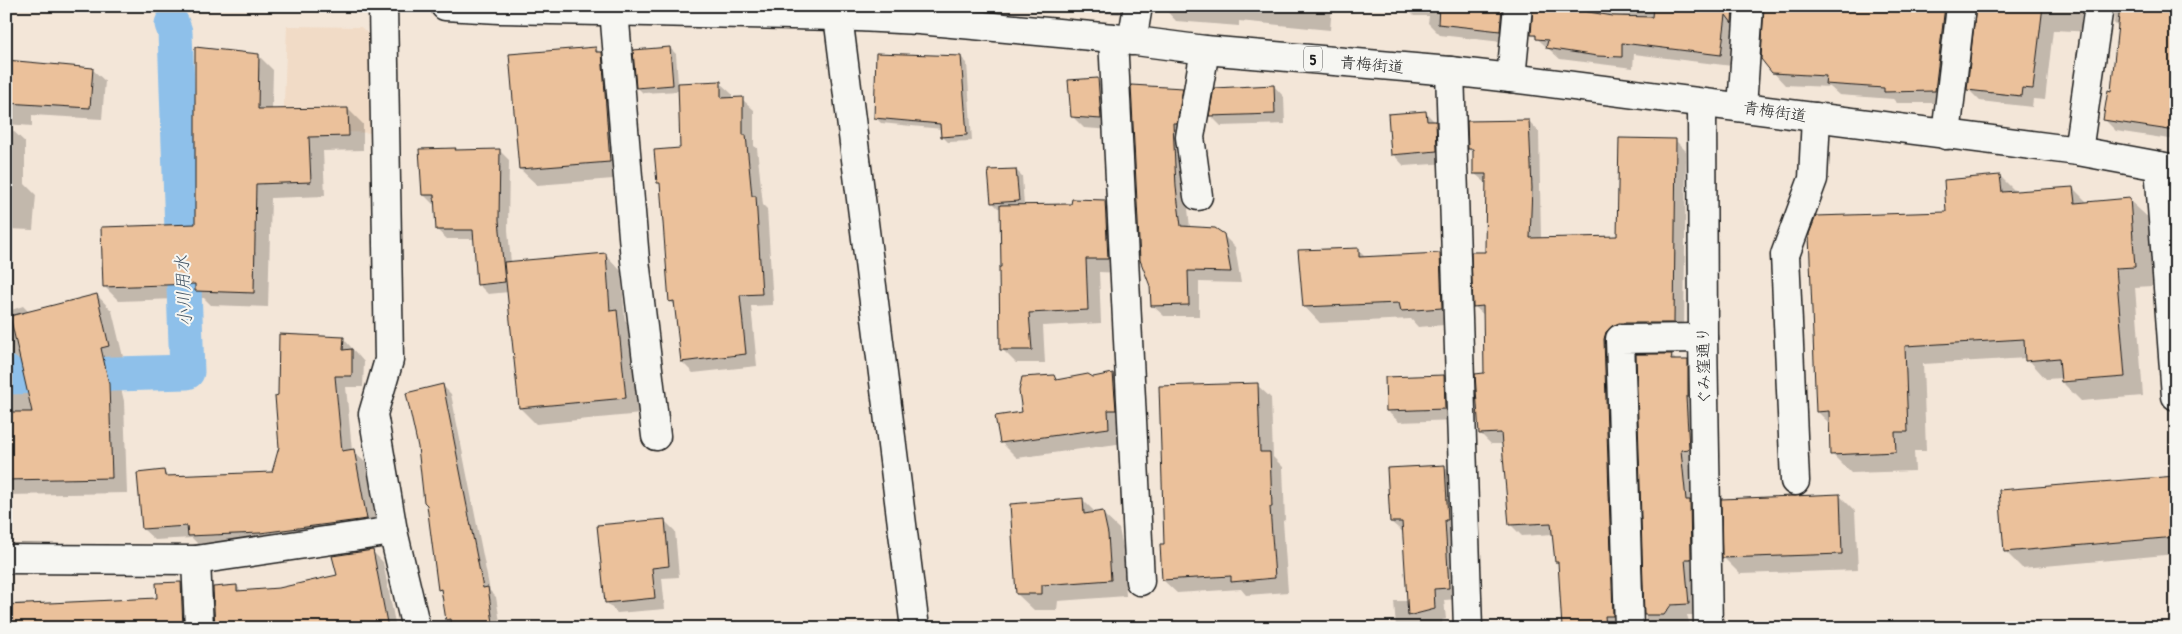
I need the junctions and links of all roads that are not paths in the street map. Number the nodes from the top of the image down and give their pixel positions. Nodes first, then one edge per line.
1 (383, 6) edge
2 (445, 6) edge
3 (1138, 6) edge
4 (1518, 6) edge
5 (1749, 6) edge
6 (1961, 6) edge
7 (2099, 6) edge
8 (614, 10) junction
9 (919, 13) edge
10 (838, 16) junction
11 (1123, 39) junction
12 (1205, 50) junction
13 (1450, 71) junction
14 (1511, 78) junction
15 (1702, 104) junction
16 (1742, 107) junction
17 (1816, 117) junction
18 (1946, 135) junction
19 (2078, 151) junction
20 (2168, 168) edge
21 (1198, 196) dead end
22 (1703, 338) junction
23 (2176, 396) edge
24 (656, 436) dead end
25 (1794, 481) dead end
26 (393, 531) junction
27 (6, 559) edge
28 (196, 560) junction
29 (1140, 581) dead end
30 (199, 628) edge
31 (416, 628) edge
32 (915, 628) edge
33 (1468, 628) edge
34 (1628, 628) edge
35 (1708, 628) edge

1 - 26 street
2 - 8 street, 青梅街道 / 5
3 - 11 street
4 - 14 street
5 - 16 street
6 - 18 street
7 - 19 street
8 - 10 street, 青梅街道 / 5
8 - 24 street
9 - 10 street, 青梅街道 / 5
9 - 11 street, 青梅街道 / 5
10 - 32 street
11 - 12 street, 青梅街道 / 5
11 - 29 street
12 - 13 street, 青梅街道 / 5
12 - 21 street
13 - 14 street, 青梅街道 / 5
13 - 33 street
14 - 15 street, 青梅街道 / 5
15 - 16 street, 青梅街道 / 5
15 - 22 street, ぐみ窪通り
16 - 17 street, 青梅街道 / 5
17 - 18 street, 青梅街道 / 5
17 - 25 street
18 - 19 street, 青梅街道 / 5
19 - 20 street, 青梅街道 / 5
20 - 23 street
22 - 34 street
22 - 35 street, ぐみ窪通り
26 - 28 street
26 - 31 street
27 - 28 street
28 - 30 street

